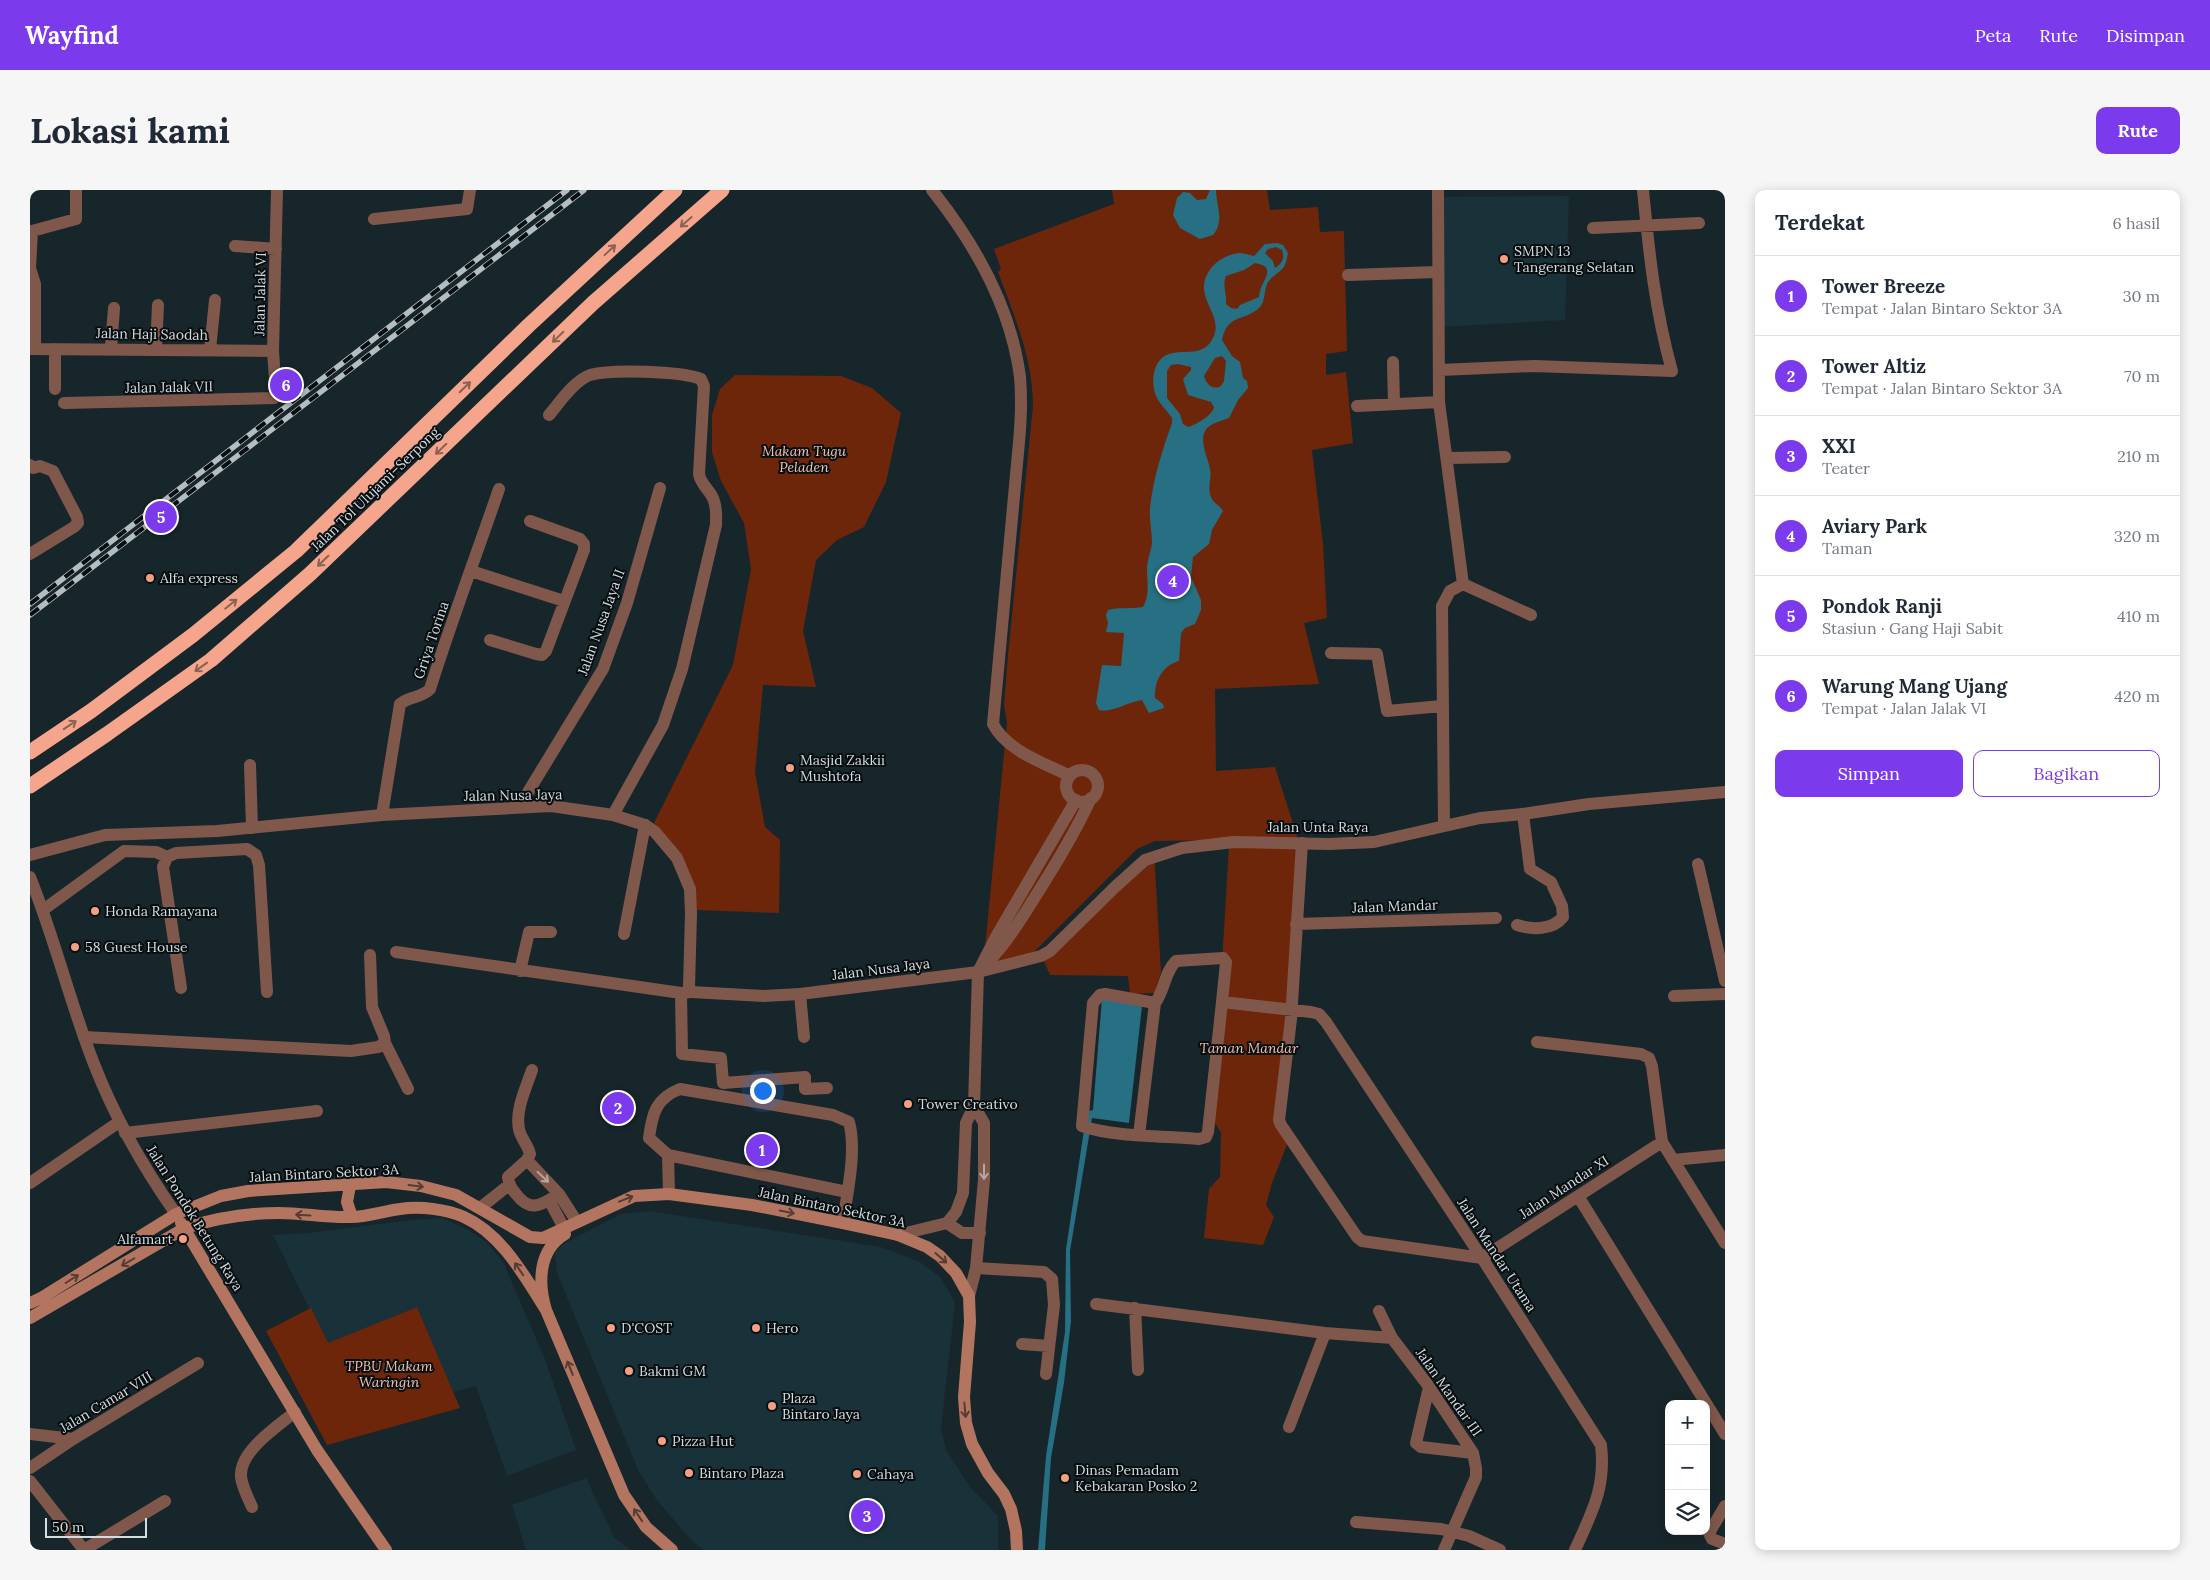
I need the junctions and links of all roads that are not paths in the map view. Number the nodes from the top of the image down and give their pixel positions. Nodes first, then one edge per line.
1 (76, 190) edge
2 (277, 190) edge
3 (470, 190) edge
4 (675, 190) edge
5 (722, 190) edge
6 (932, 190) edge
7 (1438, 190) edge
8 (1642, 190) edge
9 (374, 220) dead end
10 (1699, 223) dead end
11 (1646, 225) junction
12 (1593, 228) dead end
13 (31, 232) edge
14 (235, 246) dead end
15 (276, 249) junction
16 (1437, 272) junction
17 (1348, 274) dead end
18 (215, 300) dead end
19 (158, 305) dead end
20 (114, 308) dead end
21 (111, 348) junction
22 (33, 349) edge
23 (55, 349) junction
24 (156, 349) junction
25 (210, 350) junction
26 (273, 351) junction
27 (1393, 362) dead end
28 (1440, 370) junction
29 (55, 389) dead end
30 (274, 398) joint
31 (1439, 402) junction
32 (64, 403) dead end
33 (1394, 404) junction
34 (1357, 406) dead end
35 (549, 415) dead end
36 (1505, 457) dead end
37 (1447, 458) junction
38 (30, 465) edge
39 (660, 488) dead end
40 (499, 490) dead end
41 (530, 521) dead end
42 (30, 554) edge
43 (471, 571) junction
44 (1463, 584) junction
45 (564, 601) junction
46 (1531, 615) dead end
47 (490, 640) dead end
48 (1331, 652) dead end
49 (1442, 706) junction
50 (30, 752) edge
51 (250, 765) dead end
52 (1070, 776) junction
53 (30, 786) edge
54 (1725, 792) edge
55 (1091, 798) junction
56 (1076, 800) junction
57 (519, 808) junction
58 (1523, 814) junction
59 (613, 815) junction
60 (382, 816) junction
61 (645, 825) junction
62 (1444, 825) junction
63 (252, 828) junction
64 (1302, 843) junction
65 (30, 855) edge
66 (167, 857) junction
67 (1698, 864) dead end
68 (30, 878) edge
69 (43, 910) junction
70 (1496, 918) dead end
71 (1296, 924) junction
72 (1517, 925) dead end
73 (551, 932) dead end
74 (624, 934) dead end
75 (396, 952) dead end
76 (370, 955) dead end
77 (520, 971) junction
78 (978, 972) junction
79 (1725, 981) edge
80 (180, 988) dead end
81 (267, 992) dead end
82 (686, 993) junction
83 (800, 994) junction
84 (1725, 994) edge
85 (1674, 996) dead end
86 (1222, 1002) junction
87 (1155, 1003) junction
88 (1292, 1009) junction
89 (84, 1037) junction
90 (804, 1037) dead end
91 (1537, 1042) dead end
92 (385, 1043) junction
93 (532, 1070) dead end
94 (827, 1088) dead end
95 (408, 1089) dead end
96 (974, 1106) junction
97 (317, 1111) dead end
98 (122, 1128) junction
99 (1139, 1134) junction
100 (1662, 1142) junction
101 (668, 1155) junction
102 (1725, 1155) edge
103 (527, 1160) junction
104 (1673, 1160) junction
105 (30, 1184) edge
106 (509, 1185) junction
107 (350, 1186) junction
108 (847, 1192) junction
109 (669, 1194) junction
110 (1578, 1196) junction
111 (554, 1197) junction
112 (480, 1208) junction
113 (176, 1214) junction
114 (352, 1218) junction
115 (579, 1221) junction
116 (843, 1223) junction
117 (947, 1223) junction
118 (185, 1228) junction
119 (564, 1228) junction
120 (980, 1233) junction
121 (898, 1235) junction
122 (1725, 1243) edge
123 (1482, 1258) junction
124 (976, 1268) junction
125 (969, 1296) junction
126 (30, 1303) edge
127 (1096, 1304) dead end
128 (1135, 1308) junction
129 (546, 1310) junction
130 (1379, 1311) dead end
131 (30, 1318) edge
132 (1325, 1333) junction
133 (1392, 1338) junction
134 (1022, 1344) dead end
135 (1049, 1346) junction
136 (198, 1363) dead end
137 (1138, 1370) dead end
138 (1046, 1374) dead end
139 (1428, 1386) junction
140 (295, 1412) junction
141 (1289, 1427) dead end
142 (30, 1434) edge
143 (1725, 1434) edge
144 (73, 1439) junction
145 (1473, 1453) junction
146 (30, 1468) edge
147 (30, 1481) edge
148 (165, 1501) dead end
149 (1725, 1506) edge
150 (252, 1507) dead end
151 (1356, 1522) dead end
152 (1453, 1531) junction
153 (1725, 1544) edge
154 (84, 1550) edge
155 (386, 1550) edge
156 (672, 1550) edge
157 (1016, 1550) edge
158 (1444, 1550) edge
159 (1500, 1550) edge
160 (1575, 1550) edge

1 - 13 street
2 - 15 street, Jalan Jalak VI
3 - 9 street
50 -> 4 highway, Jalan Tol Ulujami–Serpong
5 -> 53 highway, Jalan Tol Ulujami–Serpong
6 - 52 street
7 - 16 street
8 - 11 street
10 - 11 street
11 - 12 street
11 - 28 street
13 - 22 street
14 - 15 street
15 - 26 street, Jalan Jalak VI
16 - 17 street
16 - 28 street
18 - 25 street
19 - 24 street
20 - 21 street
21 - 23 street, Jalan Haji Saodah
21 - 24 street, Jalan Haji Saodah
22 - 23 street, Jalan Haji Saodah
23 - 29 street
24 - 25 street, Jalan Haji Saodah
25 - 26 street, Jalan Haji Saodah
26 - 30 street, Jalan Jalak VI
27 - 33 street
28 - 31 street
30 - 32 street, Jalan Jalak VII
31 - 33 street
31 - 37 street
33 - 34 street
35 - 59 street
36 - 37 street
37 - 44 street
38 - 42 street
39 - 57 street, Jalan Nusa Jaya II
40 - 43 street, Griya Torina
41 - 45 street
43 - 45 street
43 - 60 street, Griya Torina
44 - 46 street
44 - 49 street
45 - 47 street
48 - 49 street
49 - 62 street
51 - 63 street
52 - 55 street
52 - 56 street
54 - 58 street, Jalan Unta Raya
55 - 56 street
55 - 78 street
56 - 78 street
57 - 59 street, Jalan Nusa Jaya
57 - 60 street, Jalan Nusa Jaya
58 - 62 street, Jalan Unta Raya
58 - 72 street
59 - 61 street, Jalan Nusa Jaya
60 - 63 street, Jalan Nusa Jaya
61 - 74 street
61 - 82 street, Jalan Nusa Jaya
62 - 64 street, Jalan Unta Raya
63 - 65 street, Jalan Nusa Jaya
64 - 71 street
64 - 78 street, Jalan Unta Raya
66 - 69 street
66 - 80 street
66 - 81 street
67 - 79 street
68 - 69 street, Jalan Pondok Betung Raya
69 - 89 street, Jalan Pondok Betung Raya
70 - 71 street, Jalan Mandar
71 - 88 street
73 - 77 street
75 - 77 street
76 - 92 street
77 - 82 street
78 - 83 street, Jalan Nusa Jaya
78 - 96 street
82 - 83 street, Jalan Nusa Jaya
82 - 94 street
83 - 90 street
84 - 85 street
86 - 87 street
86 - 88 street, Jalan Mandar Utama
86 - 99 street
87 - 99 street
87 - 99 street
88 - 123 street, Jalan Mandar Utama
88 - 123 street
89 - 92 street
89 - 98 street, Jalan Pondok Betung Raya
91 - 100 street
92 - 95 street
93 - 103 street
96 - 117 street
96 -> 120 street
97 - 98 street
98 - 105 street
98 - 113 street, Jalan Pondok Betung Raya
100 - 104 street
100 - 110 street, Jalan Mandar XI
101 - 108 street
101 - 108 street
101 - 109 street
102 - 104 street
103 - 106 street
103 -> 111 street
104 - 122 street
106 - 111 street
106 - 112 street
107 -> 112 main road, Jalan Bintaro Sektor 3A
107 - 113 main road, Jalan Bintaro Sektor 3A
107 - 114 main road
108 - 116 street
115 -> 109 main road, Jalan Bintaro Sektor 3A
109 -> 116 main road, Jalan Bintaro Sektor 3A
110 - 123 street, Jalan Mandar XI
110 - 143 street
111 - 115 street
111 - 119 street
112 - 119 main road, Jalan Bintaro Sektor 3A
113 - 118 main road, Jalan Pondok Betung Raya
126 -> 113 main road, Jalan Bintaro Sektor 3A
114 -> 118 main road, Jalan Bintaro Sektor 3A
129 -> 114 main road, Jalan Bintaro Sektor 3A
115 - 119 main road, Jalan Bintaro Sektor 3A
115 - 129 main road, Jalan Bintaro Sektor 3A
116 - 121 main road, Jalan Bintaro Sektor 3A
117 - 120 street
117 - 121 street
118 -> 131 main road, Jalan Bintaro Sektor 3A
118 - 140 main road, Jalan Pondok Betung Raya
120 - 124 street
121 -> 125 main road, Jalan Bintaro Sektor 3A
123 - 160 street, Jalan Mandar Utama
124 - 125 street
124 - 135 street
125 -> 157 main road, Jalan Bintaro Sektor 3A
127 - 128 street
128 - 132 street
128 - 137 street
156 -> 129 main road, Jalan Bintaro Sektor 3A
130 - 133 street, Jalan Mandar III
132 - 133 street
132 - 141 street
133 - 139 street, Jalan Mandar III
134 - 135 street
135 - 138 street
136 - 144 street, Jalan Camar VIII
139 - 145 street, Jalan Mandar III
139 - 145 street
140 - 150 street
140 - 155 main road, Jalan Pondok Betung Raya
142 - 144 street
144 - 146 street, Jalan Camar VIII
145 - 152 street, Jalan Mandar III
147 - 154 street
148 - 154 street
149 - 153 street
151 - 152 street
152 - 158 street, Jalan Mandar III
152 - 159 street

